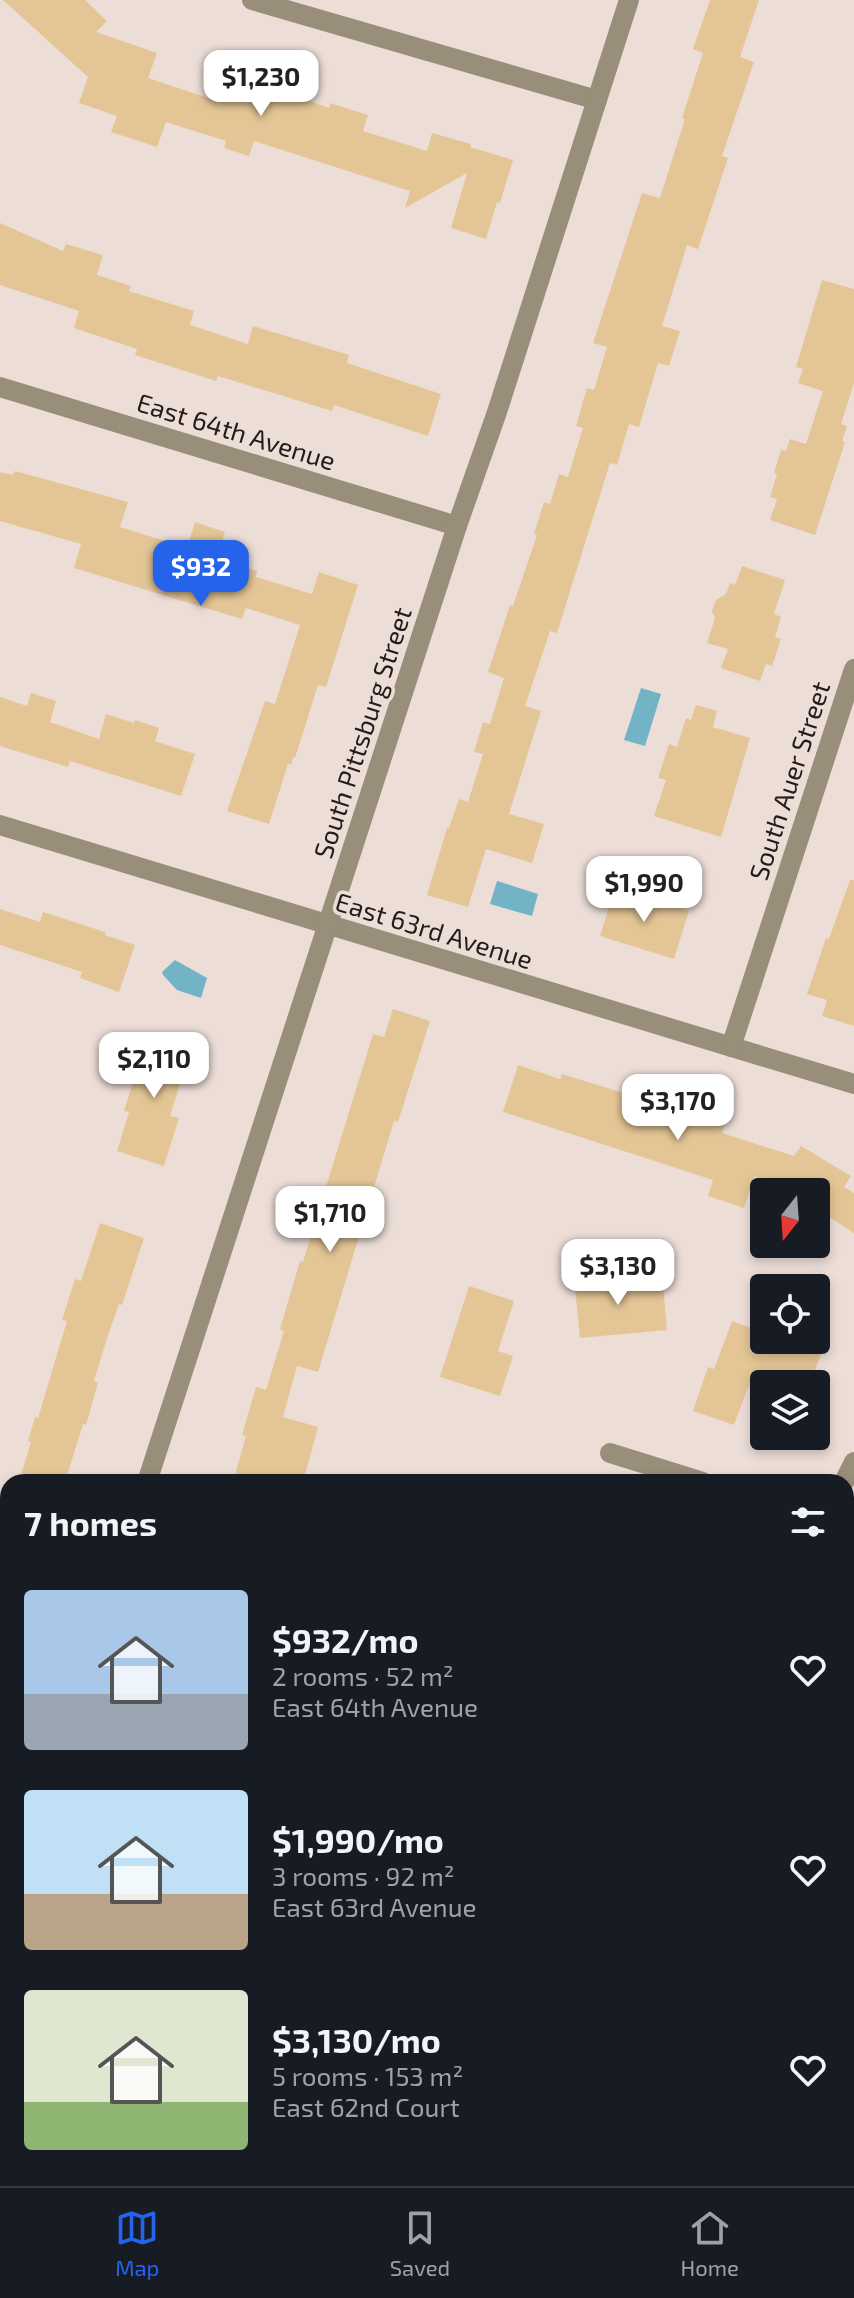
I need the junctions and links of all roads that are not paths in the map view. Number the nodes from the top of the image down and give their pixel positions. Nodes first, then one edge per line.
1 (252, 0) edge
2 (629, 0) edge
3 (597, 100) junction
4 (0, 387) edge
5 (457, 526) junction
6 (854, 669) edge
7 (0, 825) edge
8 (328, 926) junction
9 (731, 1047) junction
10 (854, 1084) edge
11 (610, 1453) dead end
12 (150, 1474) edge
13 (677, 1474) edge

1 - 3 street
2 - 3 street, South Pittsburg Street
3 - 5 street, South Pittsburg Street
4 - 5 street, East 64th Avenue
5 - 8 street, South Pittsburg Street
6 - 9 street, South Auer Street
7 - 8 street, East 63rd Avenue
8 - 9 street, East 63rd Avenue
8 - 12 street, South Pittsburg Street
9 - 10 street, East 63rd Avenue
11 - 13 street

